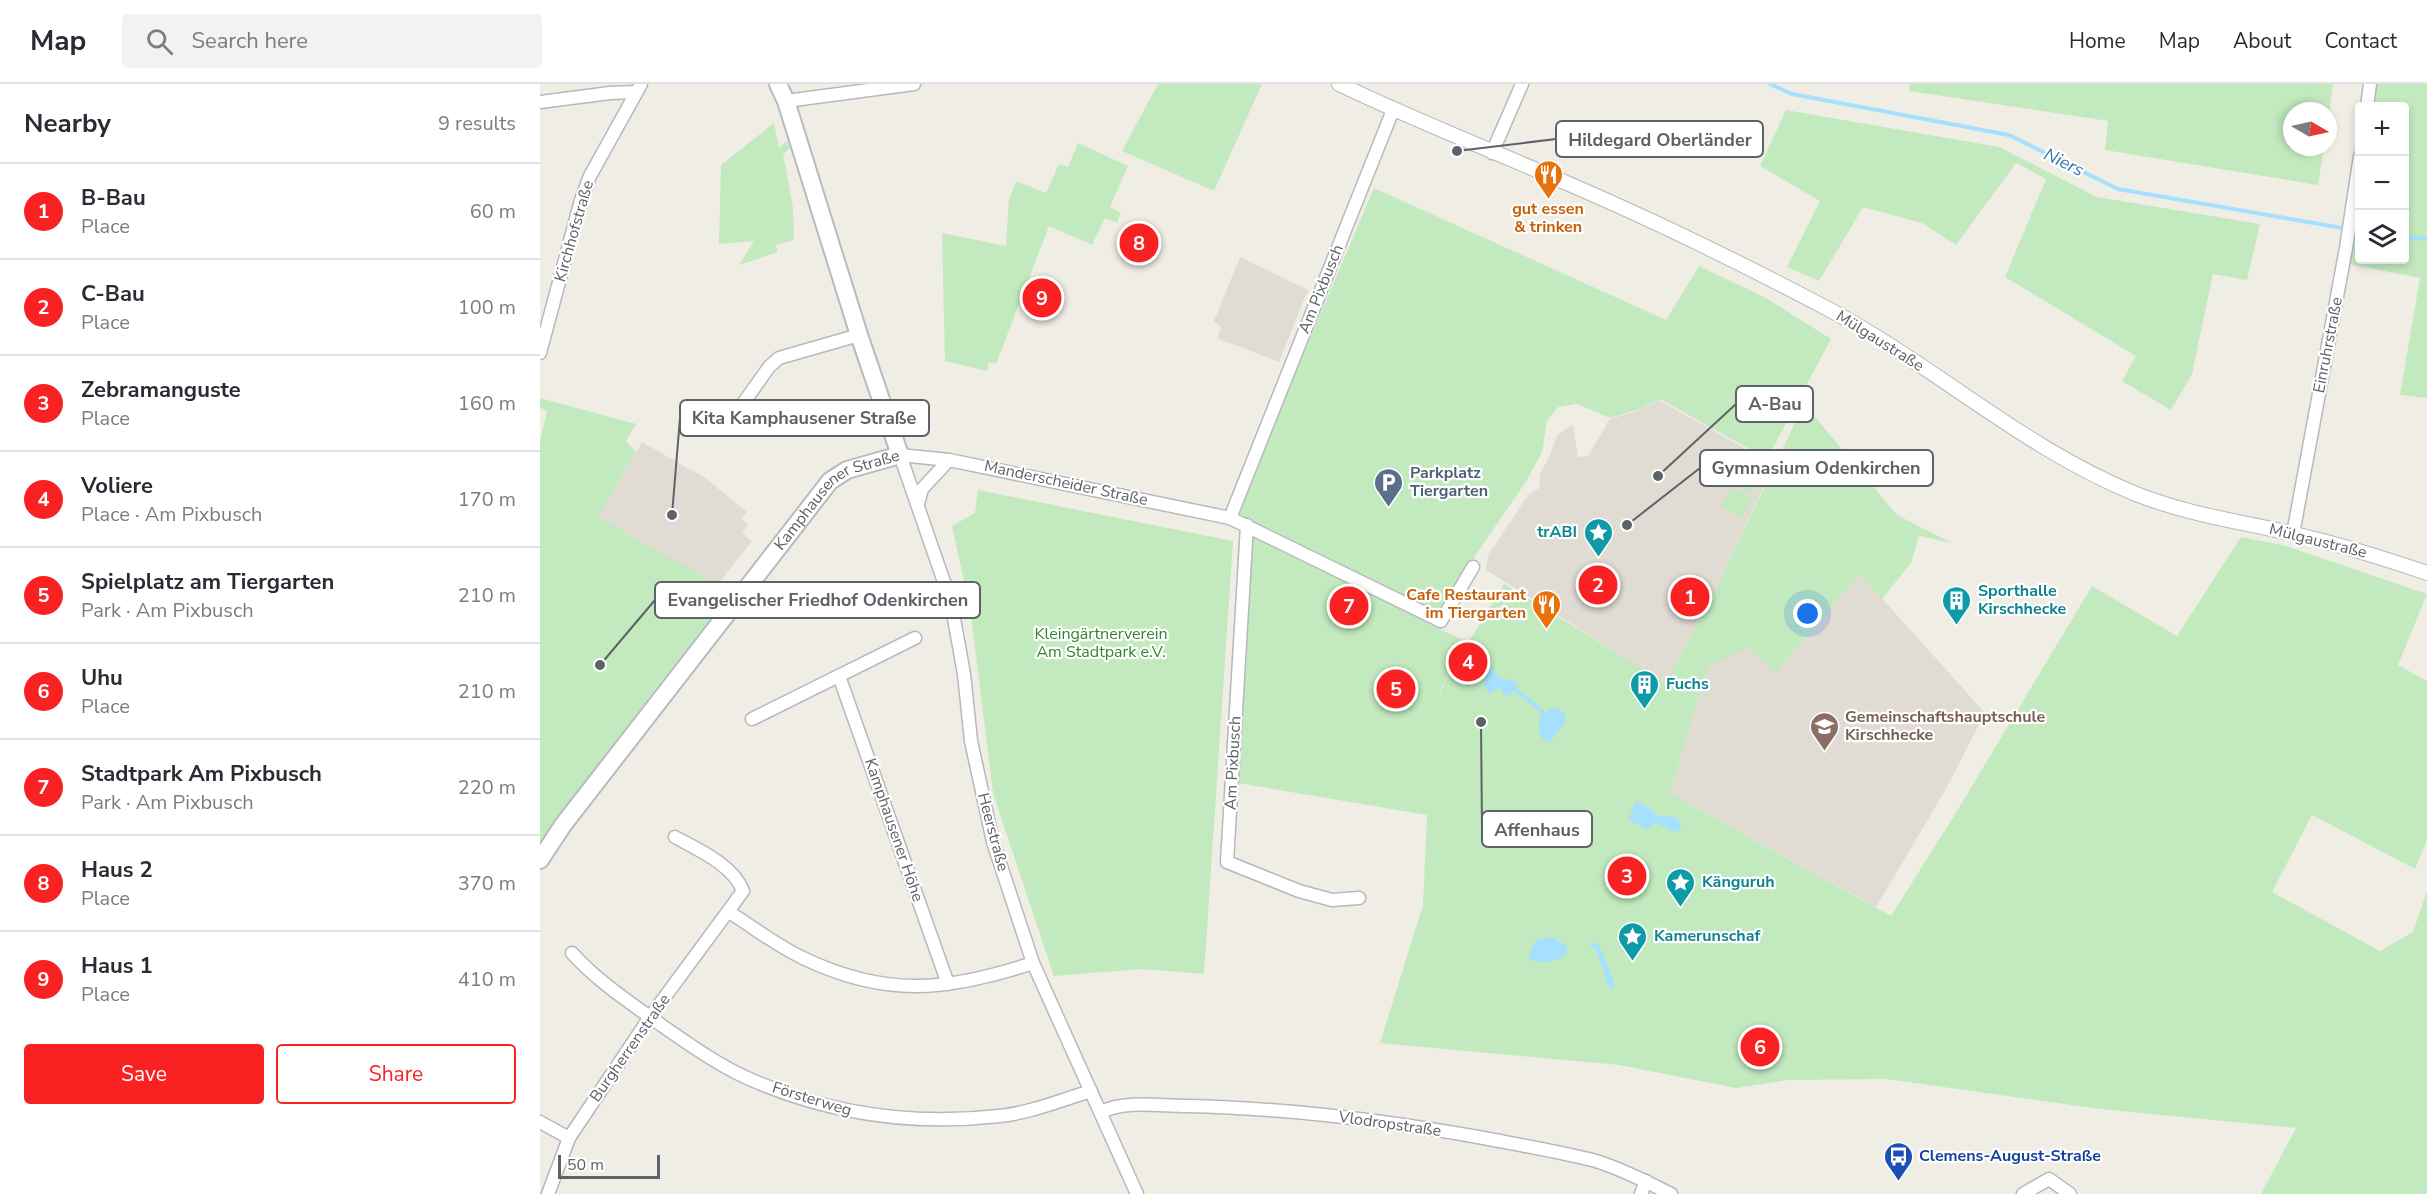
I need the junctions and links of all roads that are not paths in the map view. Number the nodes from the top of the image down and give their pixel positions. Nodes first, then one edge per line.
1 (778, 84) edge
2 (914, 84) edge
3 (1339, 84) edge
4 (1522, 84) edge
5 (2370, 84) edge
6 (638, 88) edge
7 (786, 101) junction
8 (540, 102) edge
9 (2368, 102) edge
10 (1393, 110) junction
11 (1492, 153) junction
12 (2355, 187) edge
13 (859, 334) junction
14 (540, 353) edge
15 (727, 426) dead end
16 (900, 455) junction
17 (949, 460) junction
18 (918, 505) junction
19 (1230, 518) junction
20 (1248, 525) junction
21 (2293, 534) junction
22 (1473, 567) dead end
23 (2427, 573) edge
24 (915, 638) dead end
25 (839, 676) junction
26 (752, 719) dead end
27 (675, 837) dead end
28 (540, 860) edge
29 (1359, 898) dead end
30 (729, 912) junction
31 (572, 952) dead end
32 (1033, 963) junction
33 (948, 984) junction
34 (651, 1017) junction
35 (1091, 1091) junction
36 (1101, 1112) junction
37 (540, 1122) edge
38 (569, 1138) junction
39 (1646, 1181) junction
40 (548, 1194) edge
41 (1137, 1194) edge
42 (1641, 1194) edge
43 (1671, 1194) edge
44 (2023, 1194) edge
45 (2070, 1194) edge

1 - 7 main road, Kamphausener Straße
2 - 7 street
3 - 10 street, Mülgaustraße
4 - 11 street
5 - 9 street
6 - 8 street
6 - 14 street, Kirchhofstraße
7 - 13 main road, Kamphausener Straße
10 - 11 street, Mülgaustraße
10 - 19 street, Am Pixbusch
11 - 21 street, Mülgaustraße
12 - 21 street, Einruhrstraße
13 - 15 street
13 - 16 main road, Kamphausener Straße
16 - 17 street, Manderscheider Straße
16 - 18 street, Heerstraße
16 - 28 main road, Kamphausener Straße
17 - 18 street
17 - 19 street, Manderscheider Straße
18 - 32 street, Heerstraße
19 - 20 street
20 - 22 street
20 - 29 street, Am Pixbusch
21 - 23 street, Mülgaustraße
24 - 25 street
25 - 26 street
25 - 33 street, Kamphausener Höhe
27 - 30 street, Burgherrenstraße
30 - 33 street
30 - 34 street, Burgherrenstraße
31 - 34 street, Försterweg
32 - 33 street
32 - 35 street, Heerstraße
34 - 35 street, Försterweg
34 - 38 street, Burgherrenstraße
35 - 36 street, Heerstraße
36 - 39 street, Vlodropstraße
36 - 41 street, Heerstraße
37 - 38 street
38 - 40 street, Burgherrenstraße
39 - 42 street
39 - 43 street, Vlodropstraße
44 - 45 street

